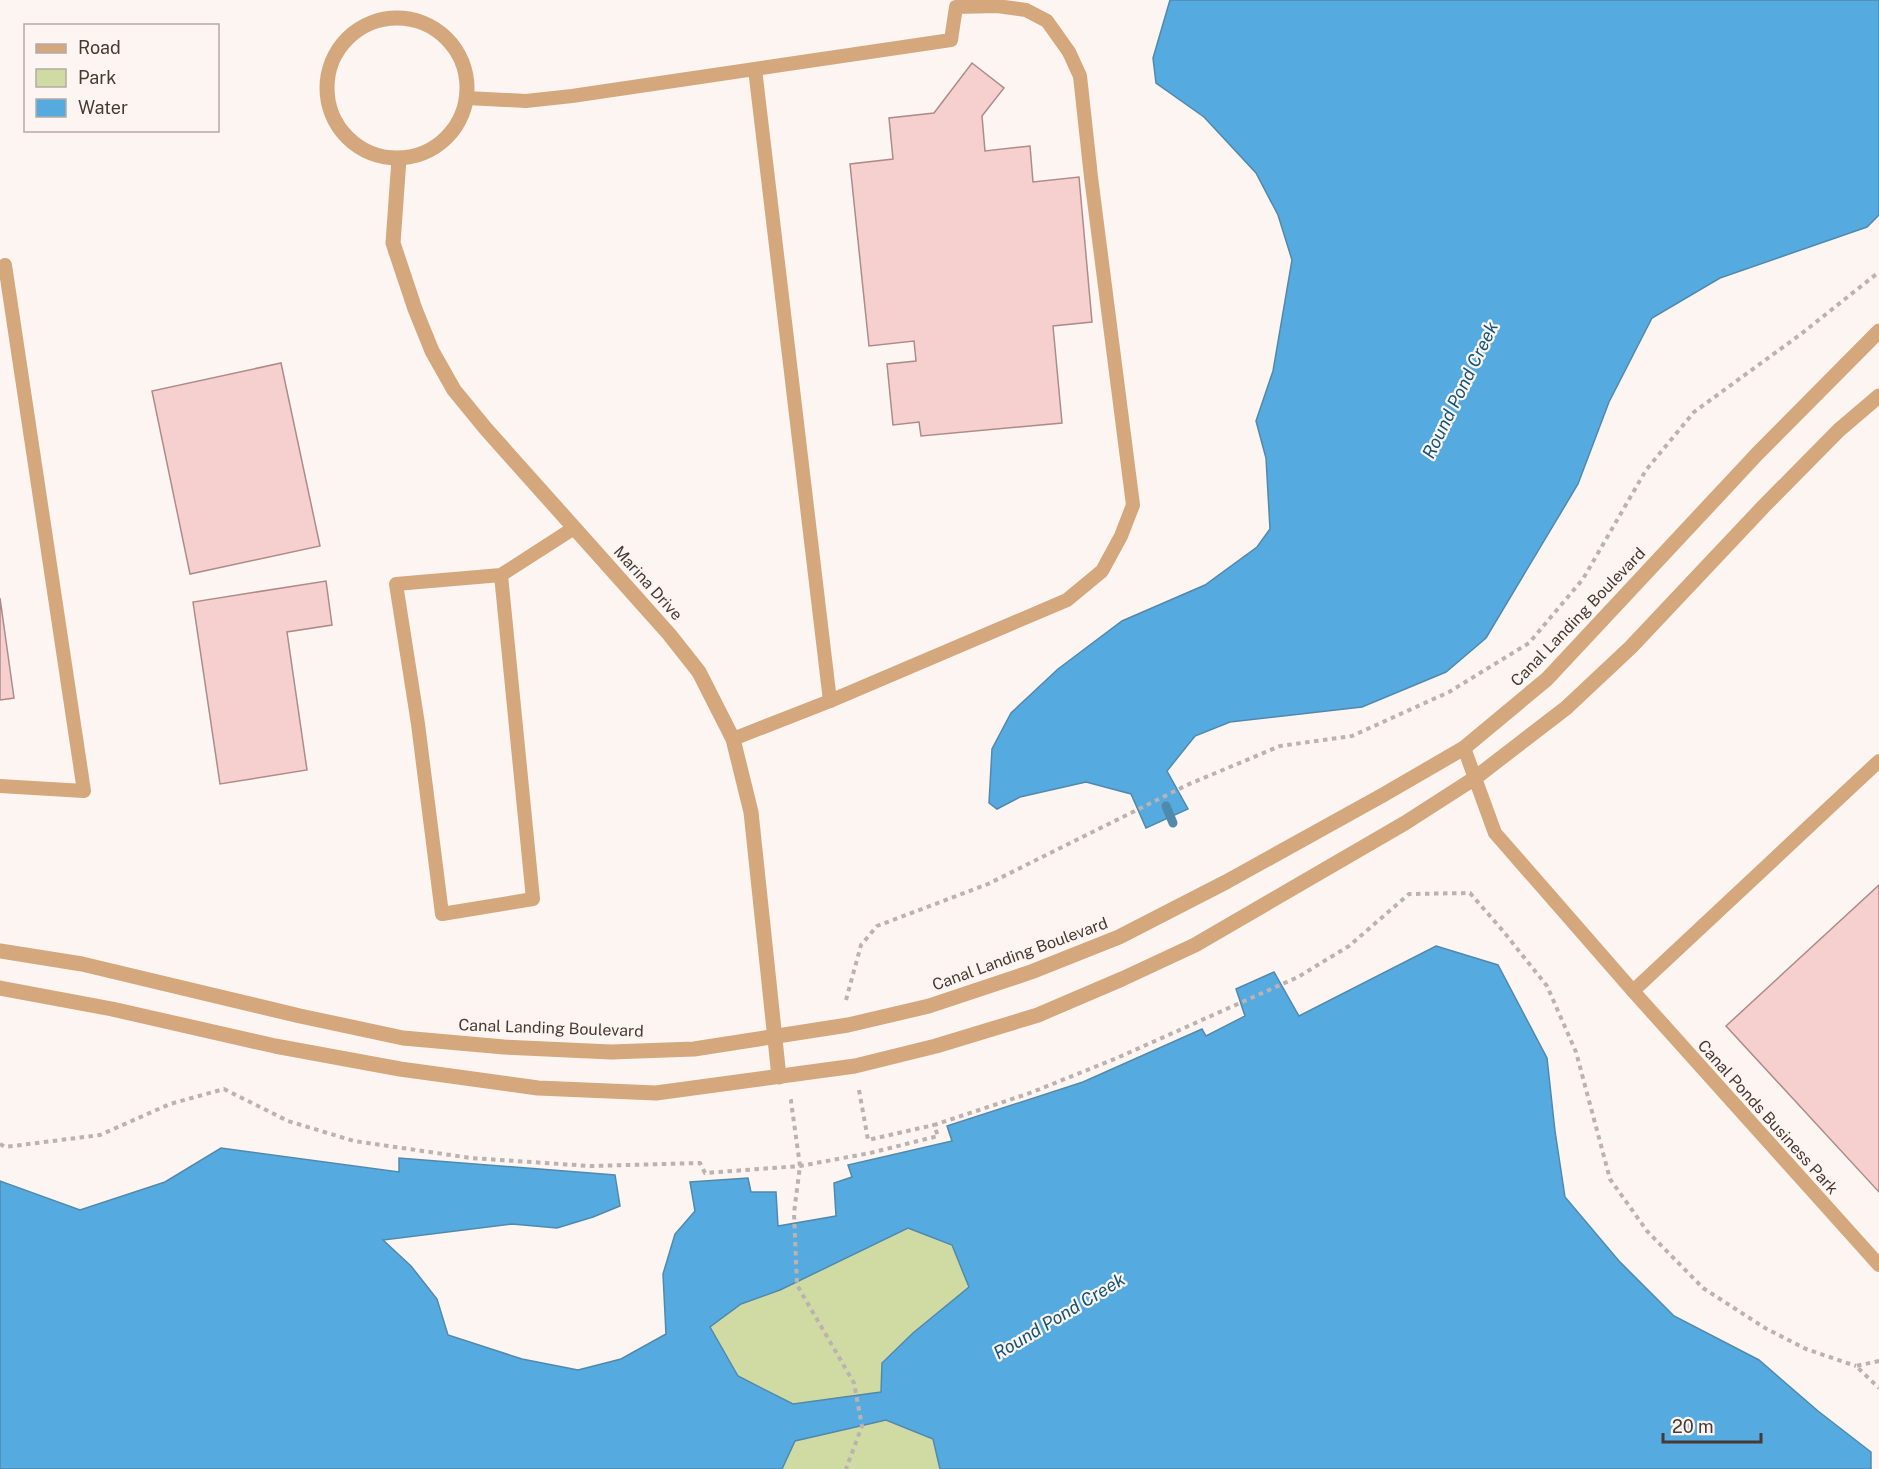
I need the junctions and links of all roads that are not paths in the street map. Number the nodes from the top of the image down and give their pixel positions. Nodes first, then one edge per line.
1 (755, 69) junction
2 (467, 98) junction
3 (399, 159) junction
4 (5, 265) dead end
5 (1879, 331) edge
6 (1879, 396) edge
7 (574, 528) junction
8 (501, 575) junction
9 (830, 701) junction
10 (733, 739) junction
11 (1464, 748) junction
12 (1879, 761) edge
13 (1475, 778) junction
14 (0, 786) edge
15 (0, 951) edge
16 (0, 988) edge
17 (1633, 991) junction
18 (775, 1037) junction
19 (779, 1077) junction
20 (1879, 1265) edge

1 - 2 lane
1 - 9 lane
1 - 9 lane
2 - 3 street
2 - 3 street
3 - 7 street, Marina Drive
4 - 14 lane
5 - 11 street, Canal Landing Boulevard
6 - 13 street
7 - 8 lane
7 - 10 street, Marina Drive
8 - 8 lane
9 - 10 lane
10 - 18 street, Marina Drive
11 - 13 lane, Canal Ponds Business Park
11 - 18 street, Canal Landing Boulevard
12 - 17 lane
13 - 17 lane, Canal Ponds Business Park
13 - 19 street
15 - 18 street, Canal Landing Boulevard
16 - 19 street
17 - 20 lane, Canal Ponds Business Park
18 - 19 street, Marina Drive

